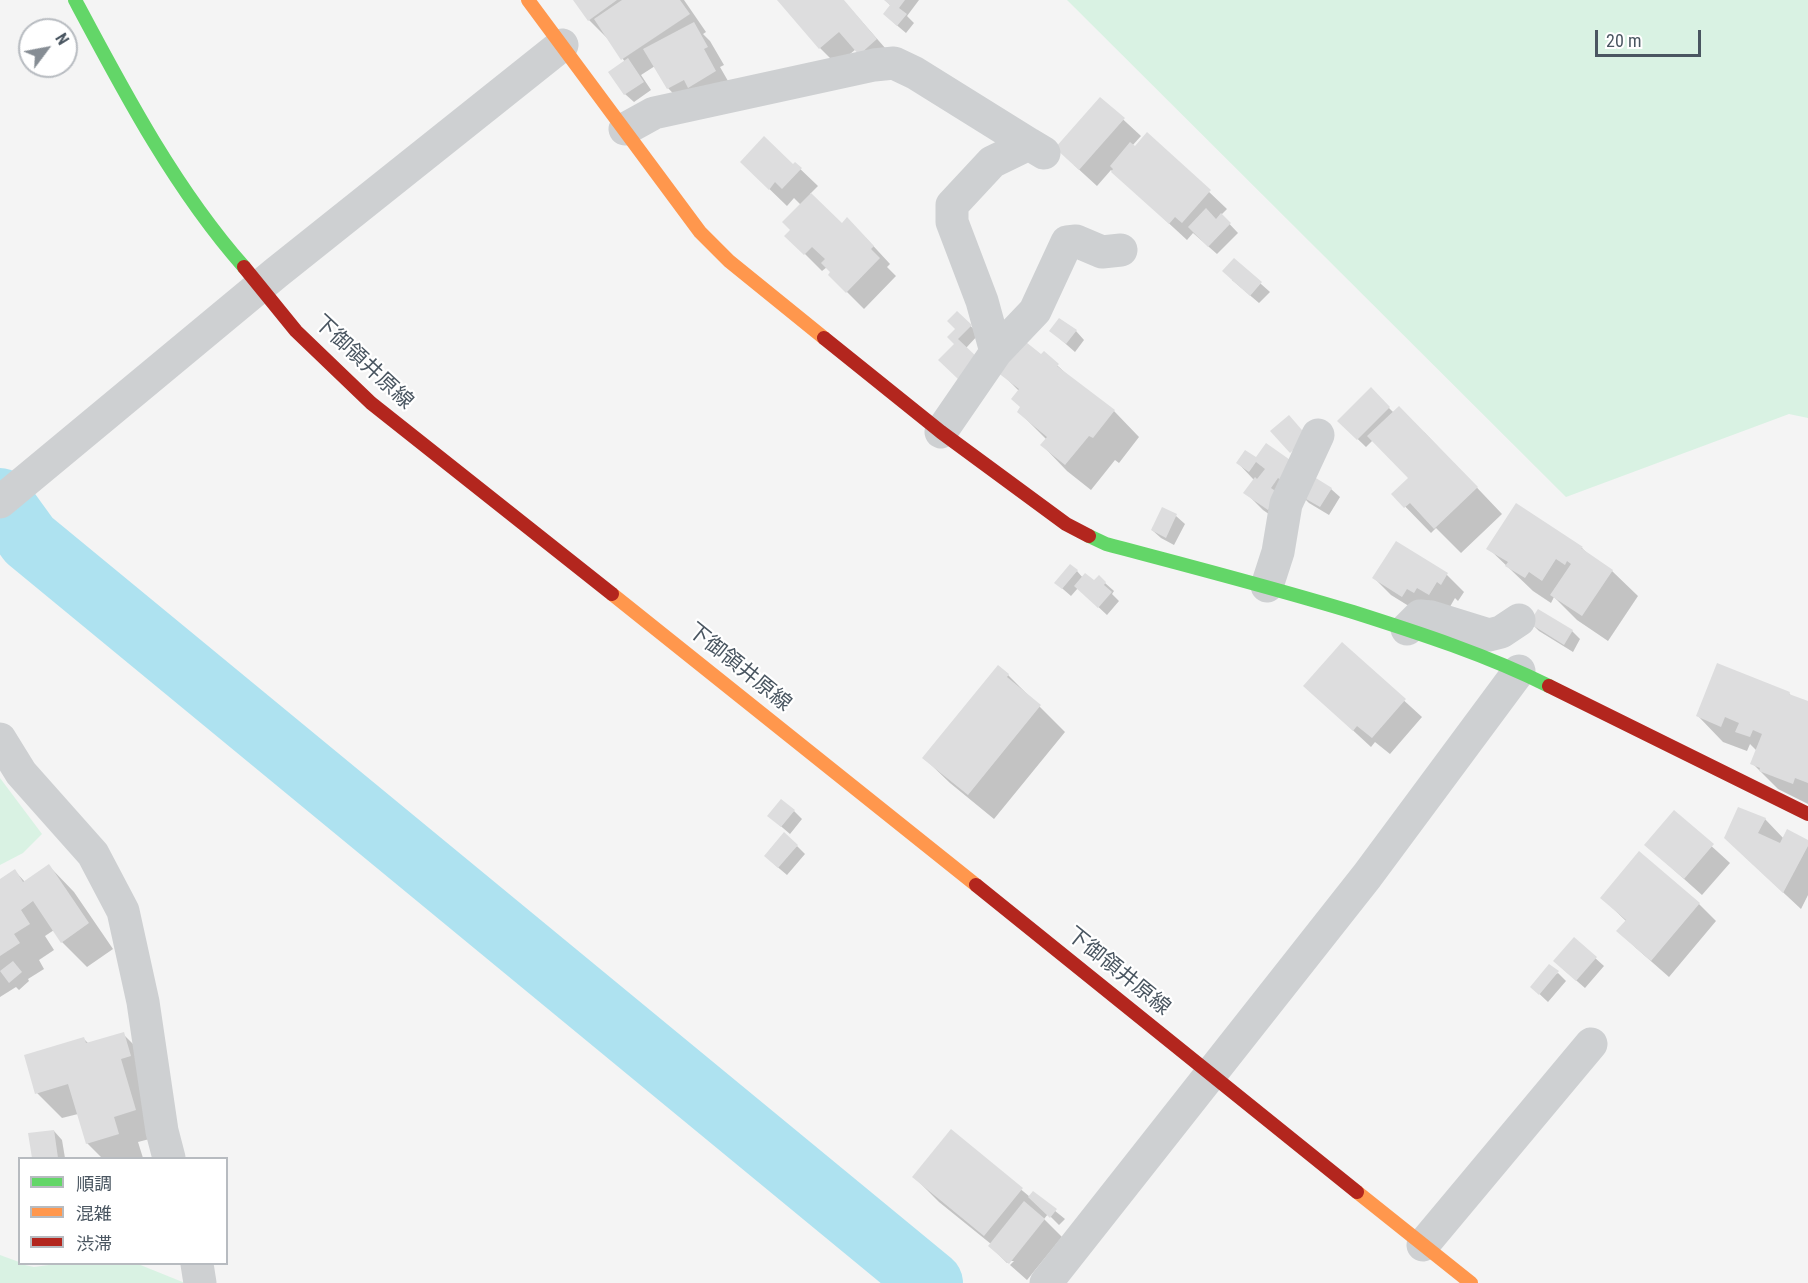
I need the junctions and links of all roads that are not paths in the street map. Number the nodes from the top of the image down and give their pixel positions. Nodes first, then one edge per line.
1 (75, 0) edge
2 (528, 0) edge
3 (562, 45) junction
4 (625, 129) junction
5 (1121, 250) dead end
6 (261, 286) junction
7 (996, 352) junction
8 (941, 432) junction
9 (1318, 435) dead end
10 (9, 495) edge
11 (1267, 586) junction
12 (1519, 620) dead end
13 (1407, 629) junction
14 (1519, 671) junction
15 (0, 739) edge
16 (1808, 814) edge
17 (1591, 1044) dead end
18 (1211, 1074) junction
19 (169, 1157) edge
20 (1423, 1245) junction
21 (197, 1265) edge
22 (200, 1283) edge
23 (1046, 1283) edge
24 (1471, 1283) edge

1 - 6 main road, 下御領井原線
2 - 3 main road
3 - 4 main road
3 - 6 street
4 - 7 street
4 - 8 main road
5 - 7 street
6 - 10 street
6 - 18 main road, 下御領井原線
7 - 8 street
8 - 11 main road
9 - 11 street
11 - 13 main road
12 - 13 street
13 - 14 main road
14 - 16 main road
14 - 18 street
15 - 19 street
17 - 20 street
18 - 20 main road, 下御領井原線
18 - 23 street
20 - 24 main road, 下御領井原線
21 - 22 street

